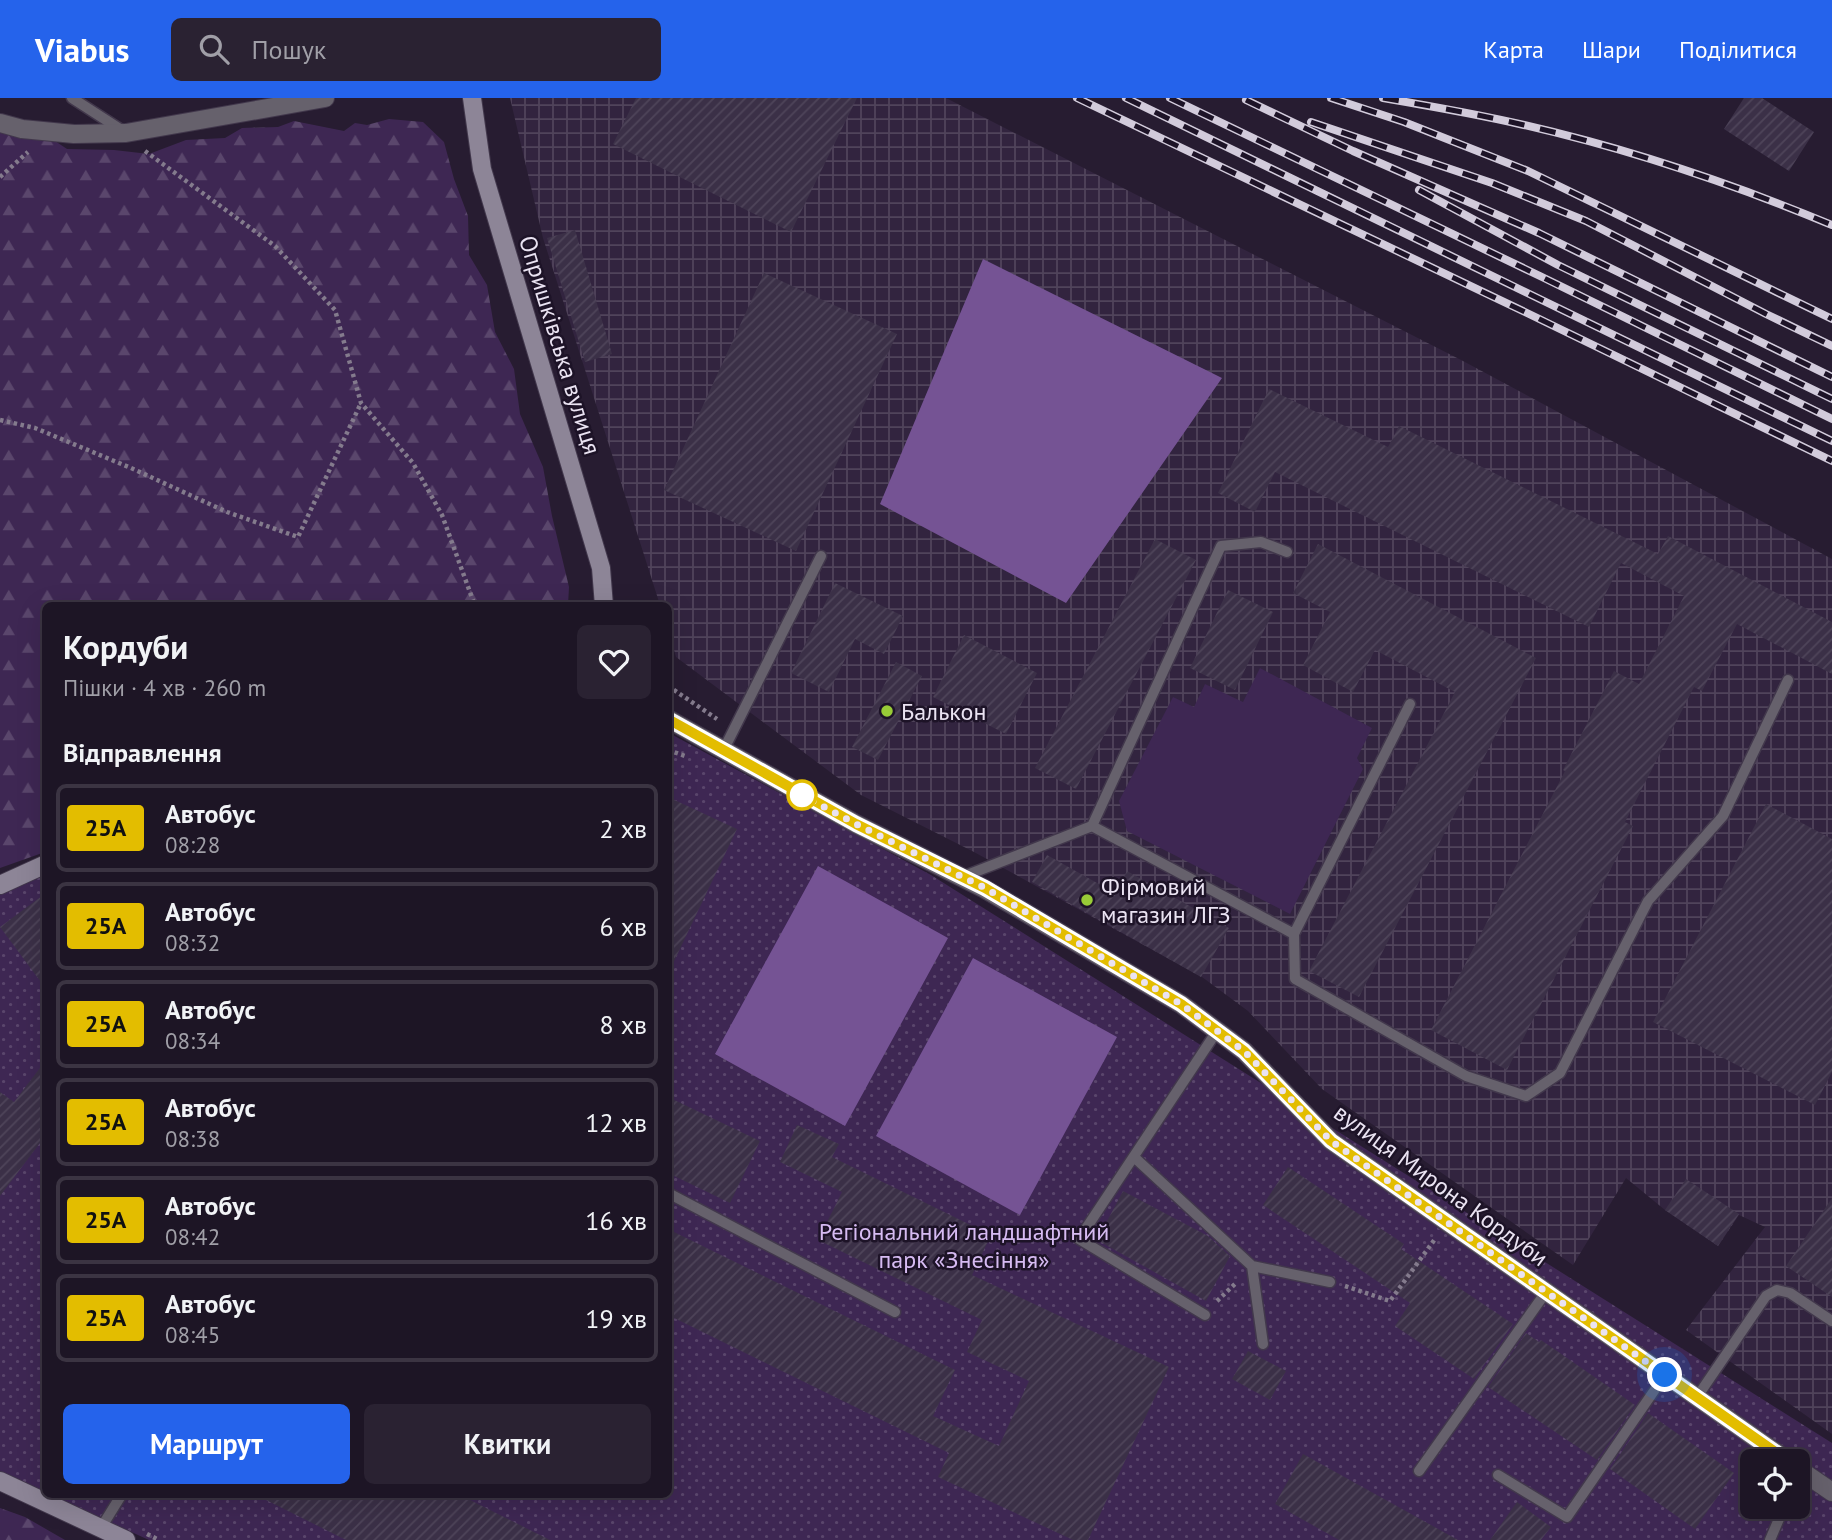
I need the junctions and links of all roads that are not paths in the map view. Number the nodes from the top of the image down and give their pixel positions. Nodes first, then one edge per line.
1 (72, 98) edge
2 (324, 98) edge
3 (472, 98) edge
4 (0, 123) edge
5 (125, 132) junction
6 (1287, 552) dead end
7 (821, 555) dead end
8 (604, 602) edge
9 (1788, 680) dead end
10 (1410, 704) dead end
11 (672, 721) edge
12 (723, 751) junction
13 (1092, 826) junction
14 (42, 866) edge
15 (962, 877) junction
16 (0, 886) edge
17 (1294, 934) junction
18 (1217, 1031) junction
19 (1134, 1157) junction
20 (672, 1195) edge
21 (1252, 1266) junction
22 (1330, 1282) road end
23 (1546, 1292) junction
24 (895, 1312) dead end
25 (1205, 1315) road end
26 (1832, 1321) edge
27 (1263, 1344) dead end
28 (1665, 1375) junction
29 (1697, 1397) junction
30 (1768, 1449) edge
31 (1419, 1471) dead end
32 (1498, 1475) dead end
33 (1810, 1478) edge
34 (0, 1481) edge
35 (1832, 1492) edge
36 (120, 1498) edge
37 (1779, 1519) edge
38 (101, 1528) junction
39 (126, 1540) edge
40 (1770, 1540) edge

1 - 5 lane
2 - 5 street
3 - 8 main road, Опришківська вулиця
4 - 5 street
6 - 13 lane
7 - 12 lane
9 - 17 lane
10 - 17 lane
11 - 12 street, вулиця Мирона Кордуби
12 - 15 street, вулиця Мирона Кордуби
13 - 15 lane
13 - 17 lane
14 - 16 main road
15 - 18 street, вулиця Мирона Кордуби
18 - 19 lane
18 - 23 street, вулиця Мирона Кордуби
19 - 21 lane
19 - 25 lane
20 - 24 lane
21 - 22 lane
21 - 27 lane
23 - 28 street, вулиця Мирона Кордуби
23 - 31 lane
26 - 29 lane
28 - 29 street, вулиця Мирона Кордуби
28 - 32 lane
29 - 30 street, вулиця Мирона Кордуби
33 - 35 street, вулиця Мирона Кордуби
34 - 38 main road
36 - 38 lane
37 - 40 lane
38 - 39 main road

